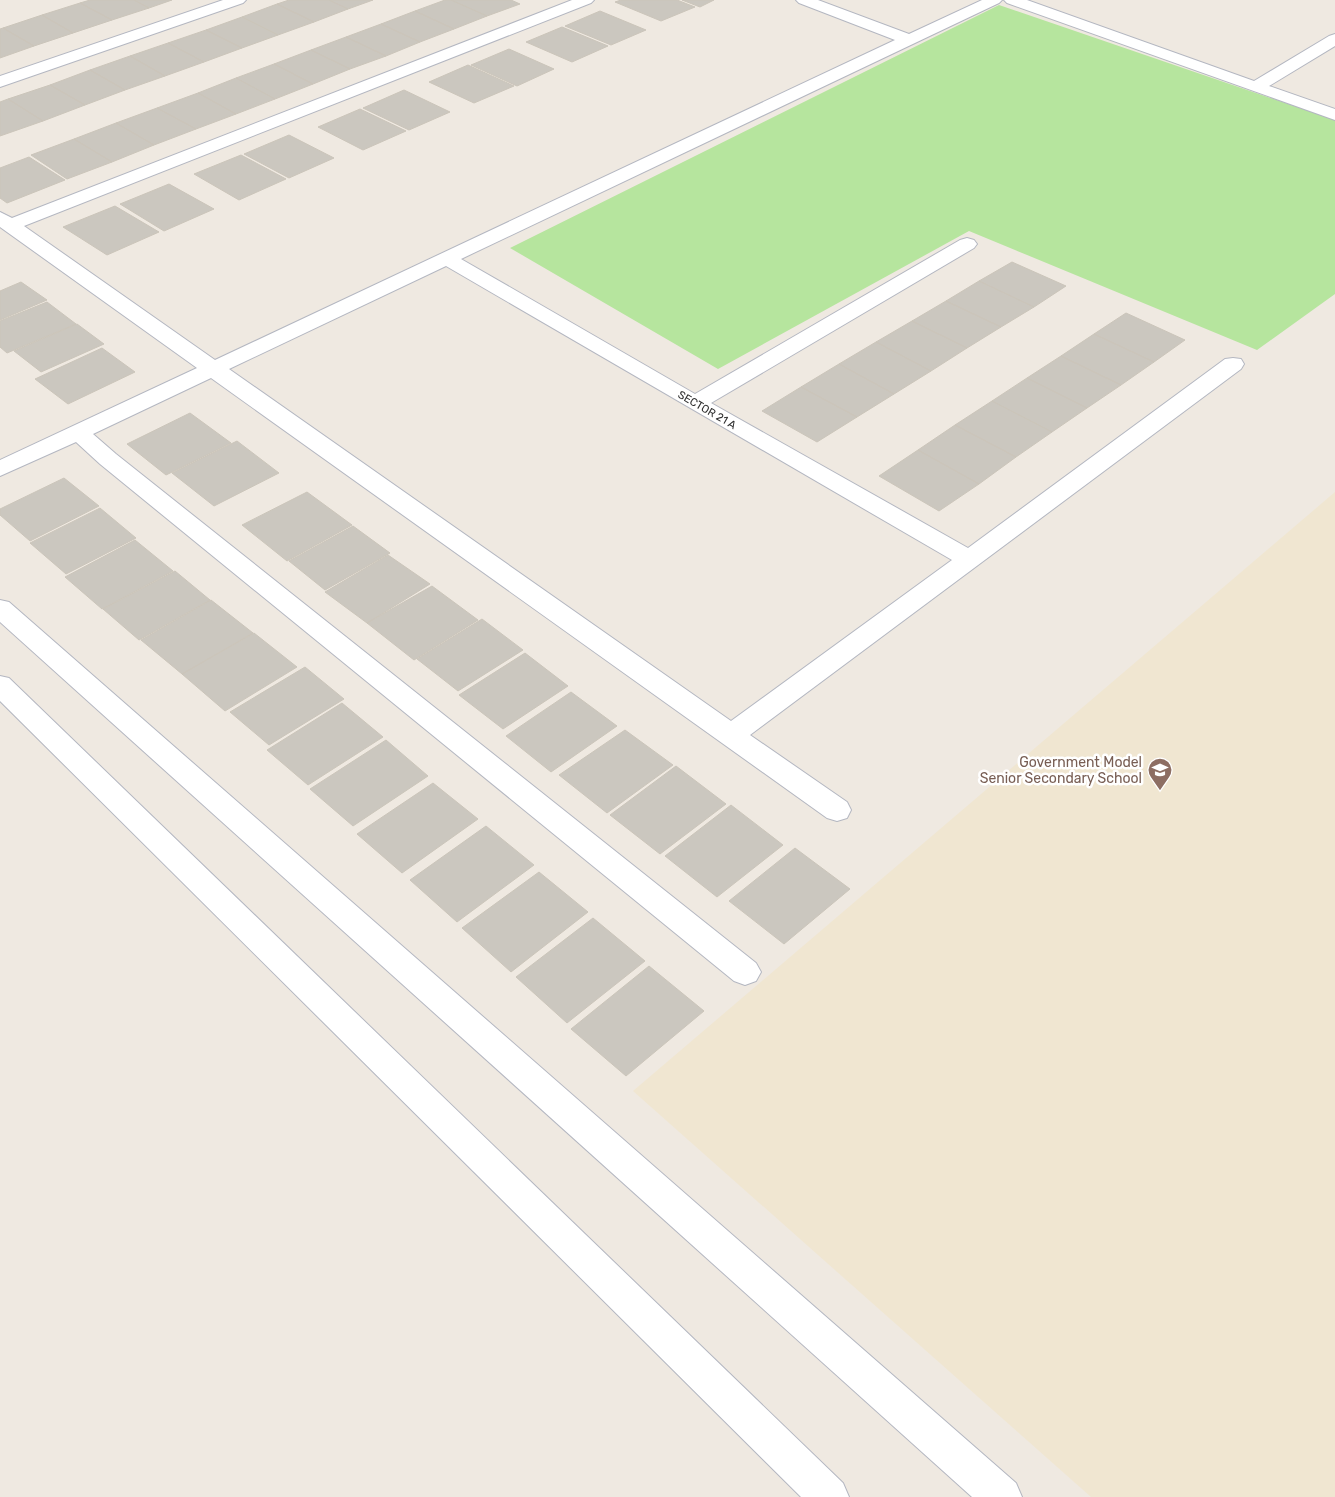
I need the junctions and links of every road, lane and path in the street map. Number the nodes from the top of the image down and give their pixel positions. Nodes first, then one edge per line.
1 (238, 0) edge
2 (586, 0) edge
3 (804, 0) edge
4 (994, 0) edge
5 (1012, 0) edge
6 (1335, 39) edge
7 (909, 40) junction
8 (1314, 52) junction
9 (1335, 59) edge
10 (0, 82) edge
11 (1255, 87) junction
12 (1335, 115) edge
13 (5, 222) edge
14 (967, 244) dead end
15 (446, 258) junction
16 (1232, 364) dead end
17 (212, 368) junction
18 (695, 403) junction
19 (78, 432) junction
20 (0, 469) edge
21 (969, 559) junction
22 (0, 608) edge
23 (0, 685) edge
24 (731, 735) junction
25 (837, 810) dead end
26 (745, 972) dead end
27 (829, 1497) edge
28 (1002, 1497) edge

1 - 10 street
2 - 13 street
3 - 7 street
4 - 7 street
5 - 11 street
6 - 8 street
7 - 15 street
8 - 9 street
8 - 11 street
11 - 12 street
13 - 17 street
14 - 18 street
15 - 17 street
15 - 18 street, SECTOR 21 A
16 - 21 street
17 - 19 street
17 - 24 street
18 - 21 street, SECTOR 21 A
19 - 20 street
19 - 26 street
21 - 24 street
22 - 28 street
23 - 27 street
24 - 25 street

